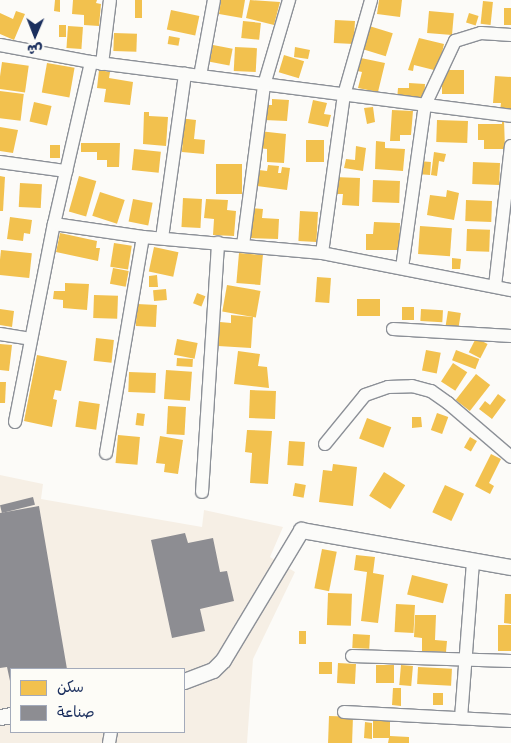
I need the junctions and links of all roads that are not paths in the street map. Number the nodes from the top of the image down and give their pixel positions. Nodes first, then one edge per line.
1 (110, 0) edge
2 (214, 0) edge
3 (290, 0) edge
4 (370, 0) edge
5 (511, 35) edge
6 (0, 45) edge
7 (97, 63) junction
8 (185, 74) junction
9 (200, 76) junction
10 (264, 85) junction
11 (344, 95) junction
12 (425, 105) junction
13 (511, 116) edge
14 (511, 146) edge
15 (0, 162) edge
16 (66, 171) junction
17 (54, 224) junction
18 (143, 237) junction
19 (162, 238) junction
20 (218, 243) junction
21 (243, 245) junction
22 (322, 253) junction
23 (402, 268) junction
24 (494, 286) junction
25 (511, 290) edge
26 (393, 329) dead end
27 (0, 334) edge
28 (511, 336) edge
29 (32, 339) junction
30 (15, 422) dead end
31 (325, 444) dead end
32 (106, 453) dead end
33 (511, 457) edge
34 (202, 492) dead end
35 (473, 561) junction
36 (511, 567) edge
37 (352, 656) dead end
38 (466, 660) junction
39 (511, 661) edge
40 (185, 681) edge
41 (344, 712) dead end
42 (461, 718) junction
43 (511, 721) edge

1 - 7 street
2 - 9 street
3 - 10 street
4 - 11 street
5 - 12 street
6 - 7 street
7 - 8 street
7 - 16 street
8 - 9 street
8 - 19 street
9 - 10 street
10 - 11 street
10 - 21 street
11 - 12 street
11 - 22 street
12 - 13 street
12 - 23 street
14 - 24 street
15 - 16 street
16 - 17 street
17 - 18 street
17 - 29 street
18 - 19 street
18 - 32 street
19 - 20 street
20 - 21 street
20 - 34 street
21 - 22 street
22 - 23 street
23 - 24 street
24 - 25 street
26 - 28 street
27 - 29 street
29 - 30 street
31 - 33 street
35 - 36 street
35 - 38 street
35 - 40 street
37 - 38 street
38 - 39 street
38 - 42 street
41 - 42 street
42 - 43 street

